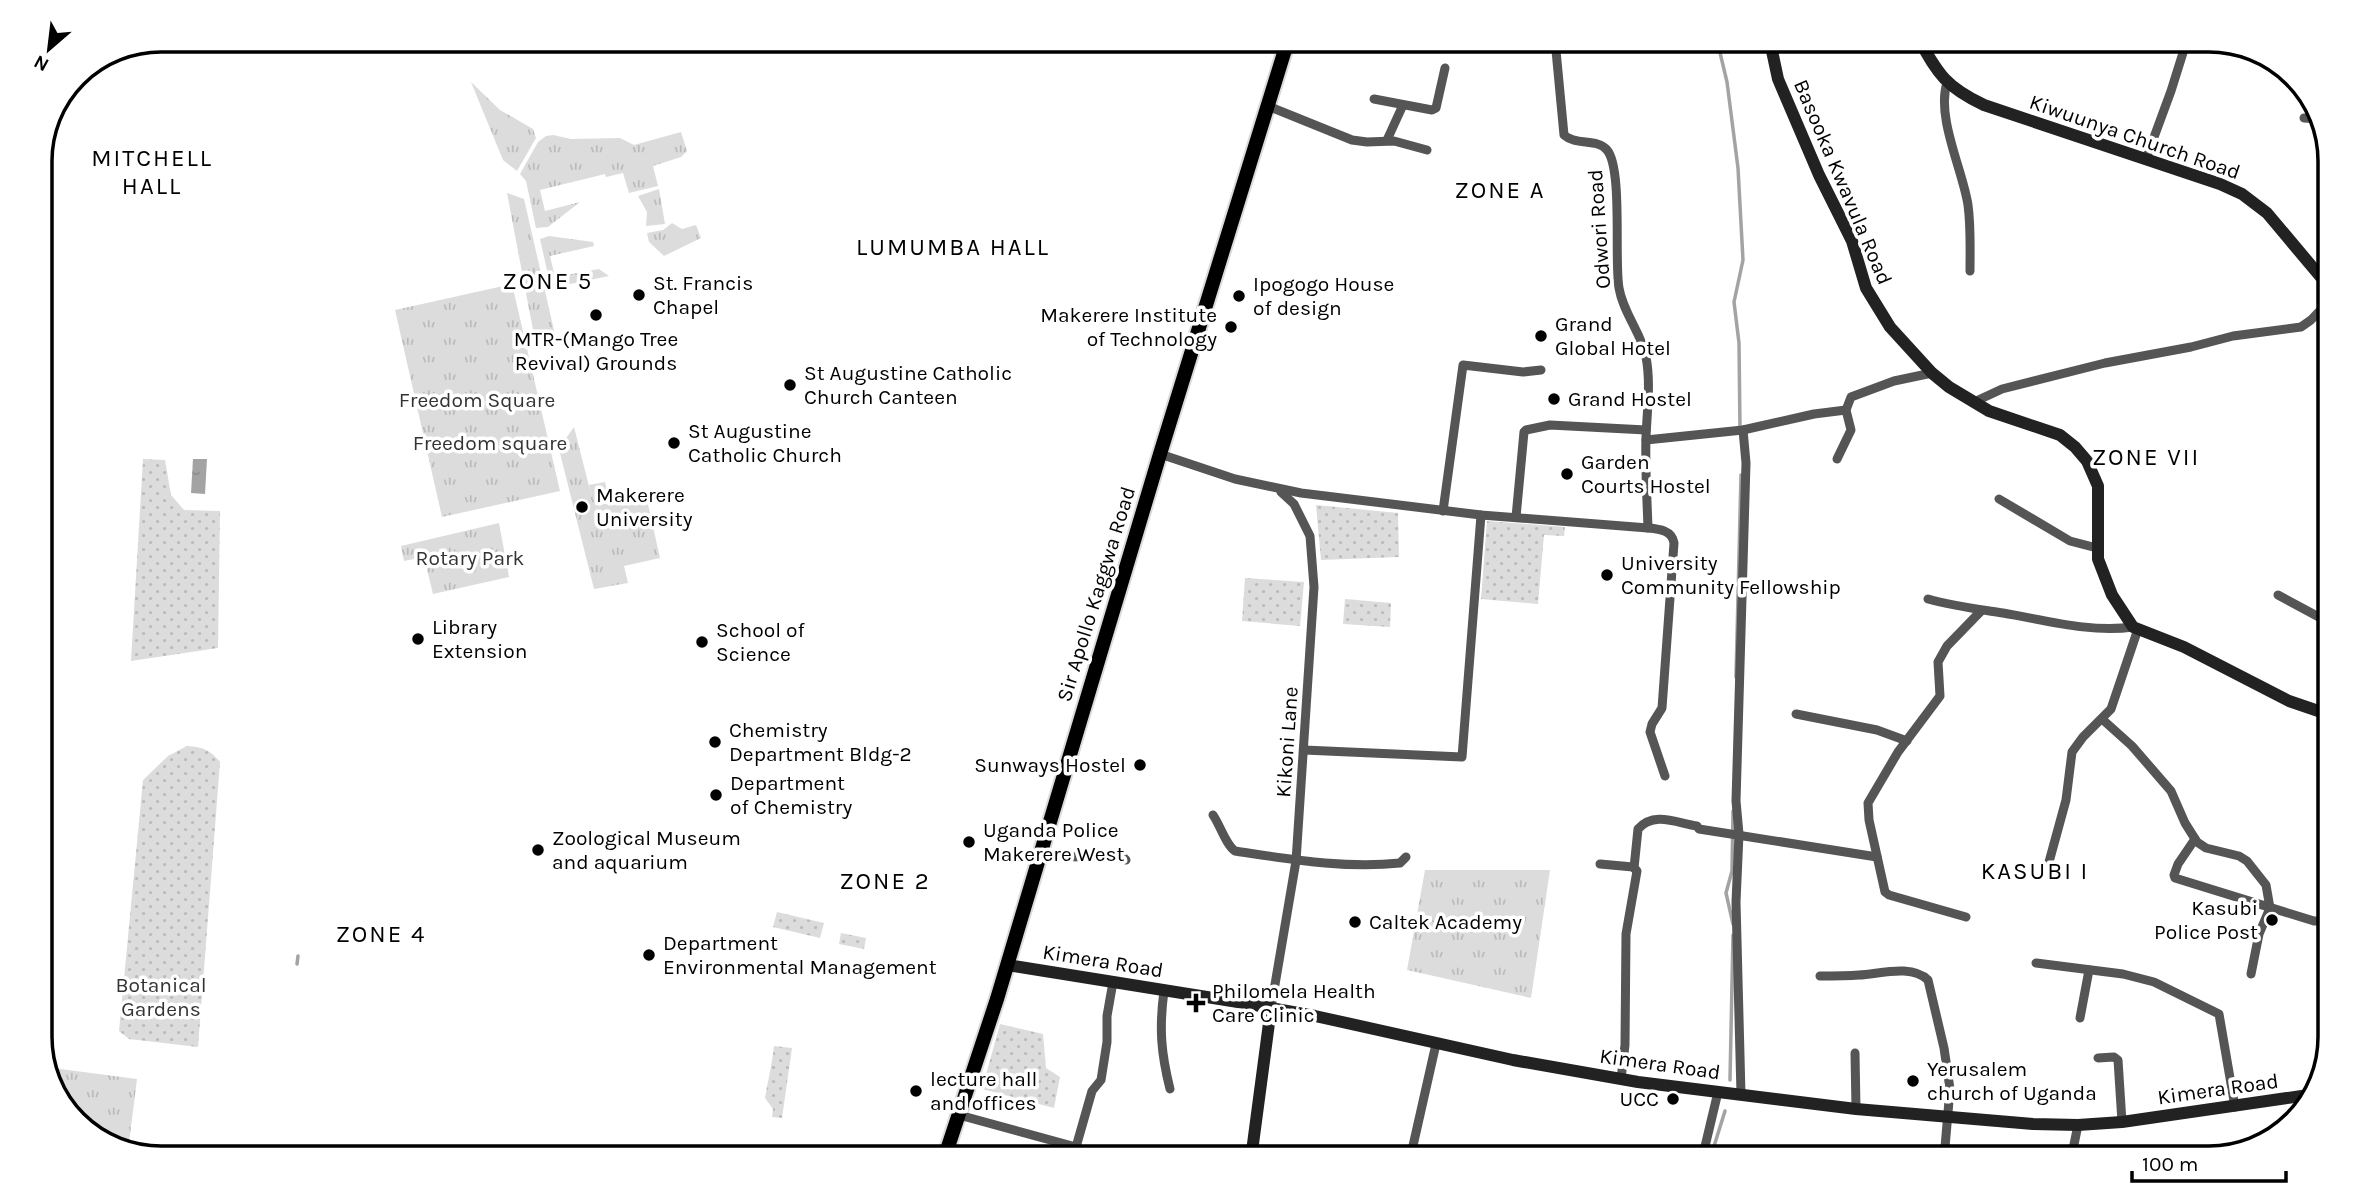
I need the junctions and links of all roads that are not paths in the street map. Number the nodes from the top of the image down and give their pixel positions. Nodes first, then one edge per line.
1 (1284, 52) edge
2 (1556, 52) edge
3 (1773, 52) edge
4 (1926, 52) edge
5 (2183, 52) edge
6 (1444, 68) dead end
7 (1947, 83) junction
8 (1374, 99) dead end
9 (1403, 105) junction
10 (1268, 106) junction
11 (2304, 118) dead end
12 (2308, 118) edge
13 (1387, 140) junction
14 (1427, 150) dead end
15 (2146, 159) junction
16 (1970, 271) dead end
17 (2317, 273) edge
18 (2317, 313) edge
19 (1541, 370) dead end
20 (1931, 373) junction
21 (1974, 402) junction
22 (1846, 410) junction
23 (1646, 430) junction
24 (1743, 430) junction
25 (1646, 440) junction
26 (1160, 454) junction
27 (1837, 459) dead end
28 (1276, 489) junction
29 (1999, 499) dead end
30 (1443, 511) junction
31 (1480, 515) junction
32 (1516, 517) junction
33 (1648, 528) junction
34 (2097, 548) junction
35 (2278, 595) dead end
36 (1928, 599) dead end
37 (1982, 611) junction
38 (2318, 616) edge
39 (2135, 628) junction
40 (2318, 711) edge
41 (1796, 715) dead end
42 (2102, 719) junction
43 (1907, 741) junction
44 (1304, 750) junction
45 (1665, 776) dead end
46 (1213, 815) dead end
47 (1739, 834) junction
48 (2195, 839) junction
49 (1040, 856) junction
50 (1406, 856) dead end
51 (1877, 857) junction
52 (1126, 860) dead end
53 (1296, 861) junction
54 (2049, 862) dead end
55 (1600, 864) dead end
56 (1634, 868) junction
57 (2270, 908) junction
58 (1966, 917) dead end
59 (2318, 921) edge
60 (2036, 963) dead end
61 (1007, 965) junction
62 (2089, 970) junction
63 (2251, 974) dead end
64 (1820, 976) dead end
65 (1113, 982) junction
66 (1164, 991) junction
67 (1271, 1008) junction
68 (2080, 1018) dead end
69 (1436, 1044) junction
70 (1855, 1053) dead end
71 (2098, 1058) dead end
72 (1620, 1079) junction
73 (1170, 1090) dead end
74 (1718, 1092) junction
75 (1741, 1094) junction
76 (2300, 1096) edge
77 (2235, 1107) junction
78 (1856, 1109) junction
79 (958, 1115) junction
80 (1947, 1118) junction
81 (2122, 1122) junction
82 (2078, 1125) junction
83 (948, 1146) edge
84 (1072, 1146) edge
85 (1076, 1146) edge
86 (1253, 1146) edge
87 (1413, 1146) edge
88 (1705, 1146) edge
89 (1945, 1146) edge
90 (2074, 1146) edge

1 - 10 main road, Sir Apollo Kaggwa Road
2 - 23 street, Odwori Road
3 - 20 street, Basooka Kwavula Road
4 - 7 street, Kiwuunya Church Road
5 - 15 street
6 - 9 street
7 - 15 street, Kiwuunya Church Road
7 - 16 street
8 - 9 street
9 - 13 street
10 - 13 street
10 - 26 main road, Sir Apollo Kaggwa Road
11 - 12 street
13 - 14 street
15 - 17 street, Kiwuunya Church Road
18 - 21 street
19 - 30 street
20 - 21 street, Basooka Kwavula Road
20 - 22 street
21 - 34 street, Basooka Kwavula Road
22 - 24 street
22 - 27 street
23 - 25 street, Odwori Road
23 - 32 street
24 - 25 street
24 - 47 street
25 - 33 street, Odwori Road
26 - 28 street
26 - 49 main road, Sir Apollo Kaggwa Road
28 - 30 street
28 - 44 street, Kikoni Lane
29 - 34 street
30 - 31 street
31 - 32 street
31 - 44 street
32 - 33 street
33 - 45 street
34 - 39 street, Basooka Kwavula Road
35 - 38 street
36 - 37 street
37 - 39 street
37 - 43 street
39 - 40 street
39 - 42 street
41 - 43 street
42 - 48 street
42 - 54 street
43 - 51 street
44 - 53 street, Kikoni Lane
46 - 53 street
47 - 51 street
47 - 56 street
47 - 75 street
48 - 57 street
48 - 57 street
49 - 52 street
49 - 61 main road, Sir Apollo Kaggwa Road
50 - 53 street
51 - 58 street
53 - 67 street, Kikoni Lane
55 - 56 street
56 - 72 street
57 - 59 street
57 - 63 street
60 - 62 street
61 - 65 street, Kimera Road
61 - 79 main road, Sir Apollo Kaggwa Road
62 - 68 street
62 - 77 street
64 - 80 street
65 - 66 street, Kimera Road
65 - 85 street
66 - 67 street, Kimera Road
66 - 73 street
67 - 69 street, Kimera Road
67 - 86 street
69 - 72 street, Kimera Road
69 - 87 street
70 - 78 street
71 - 81 street
72 - 74 street, Kimera Road
74 - 75 street, Kimera Road
74 - 88 street
75 - 78 street, Kimera Road
76 - 77 street, Kimera Road
77 - 81 street, Kimera Road
78 - 80 street, Kimera Road
79 - 83 main road, Sir Apollo Kaggwa Road
79 - 84 street
80 - 82 street, Kimera Road
80 - 89 street
81 - 82 street, Kimera Road
82 - 90 street

